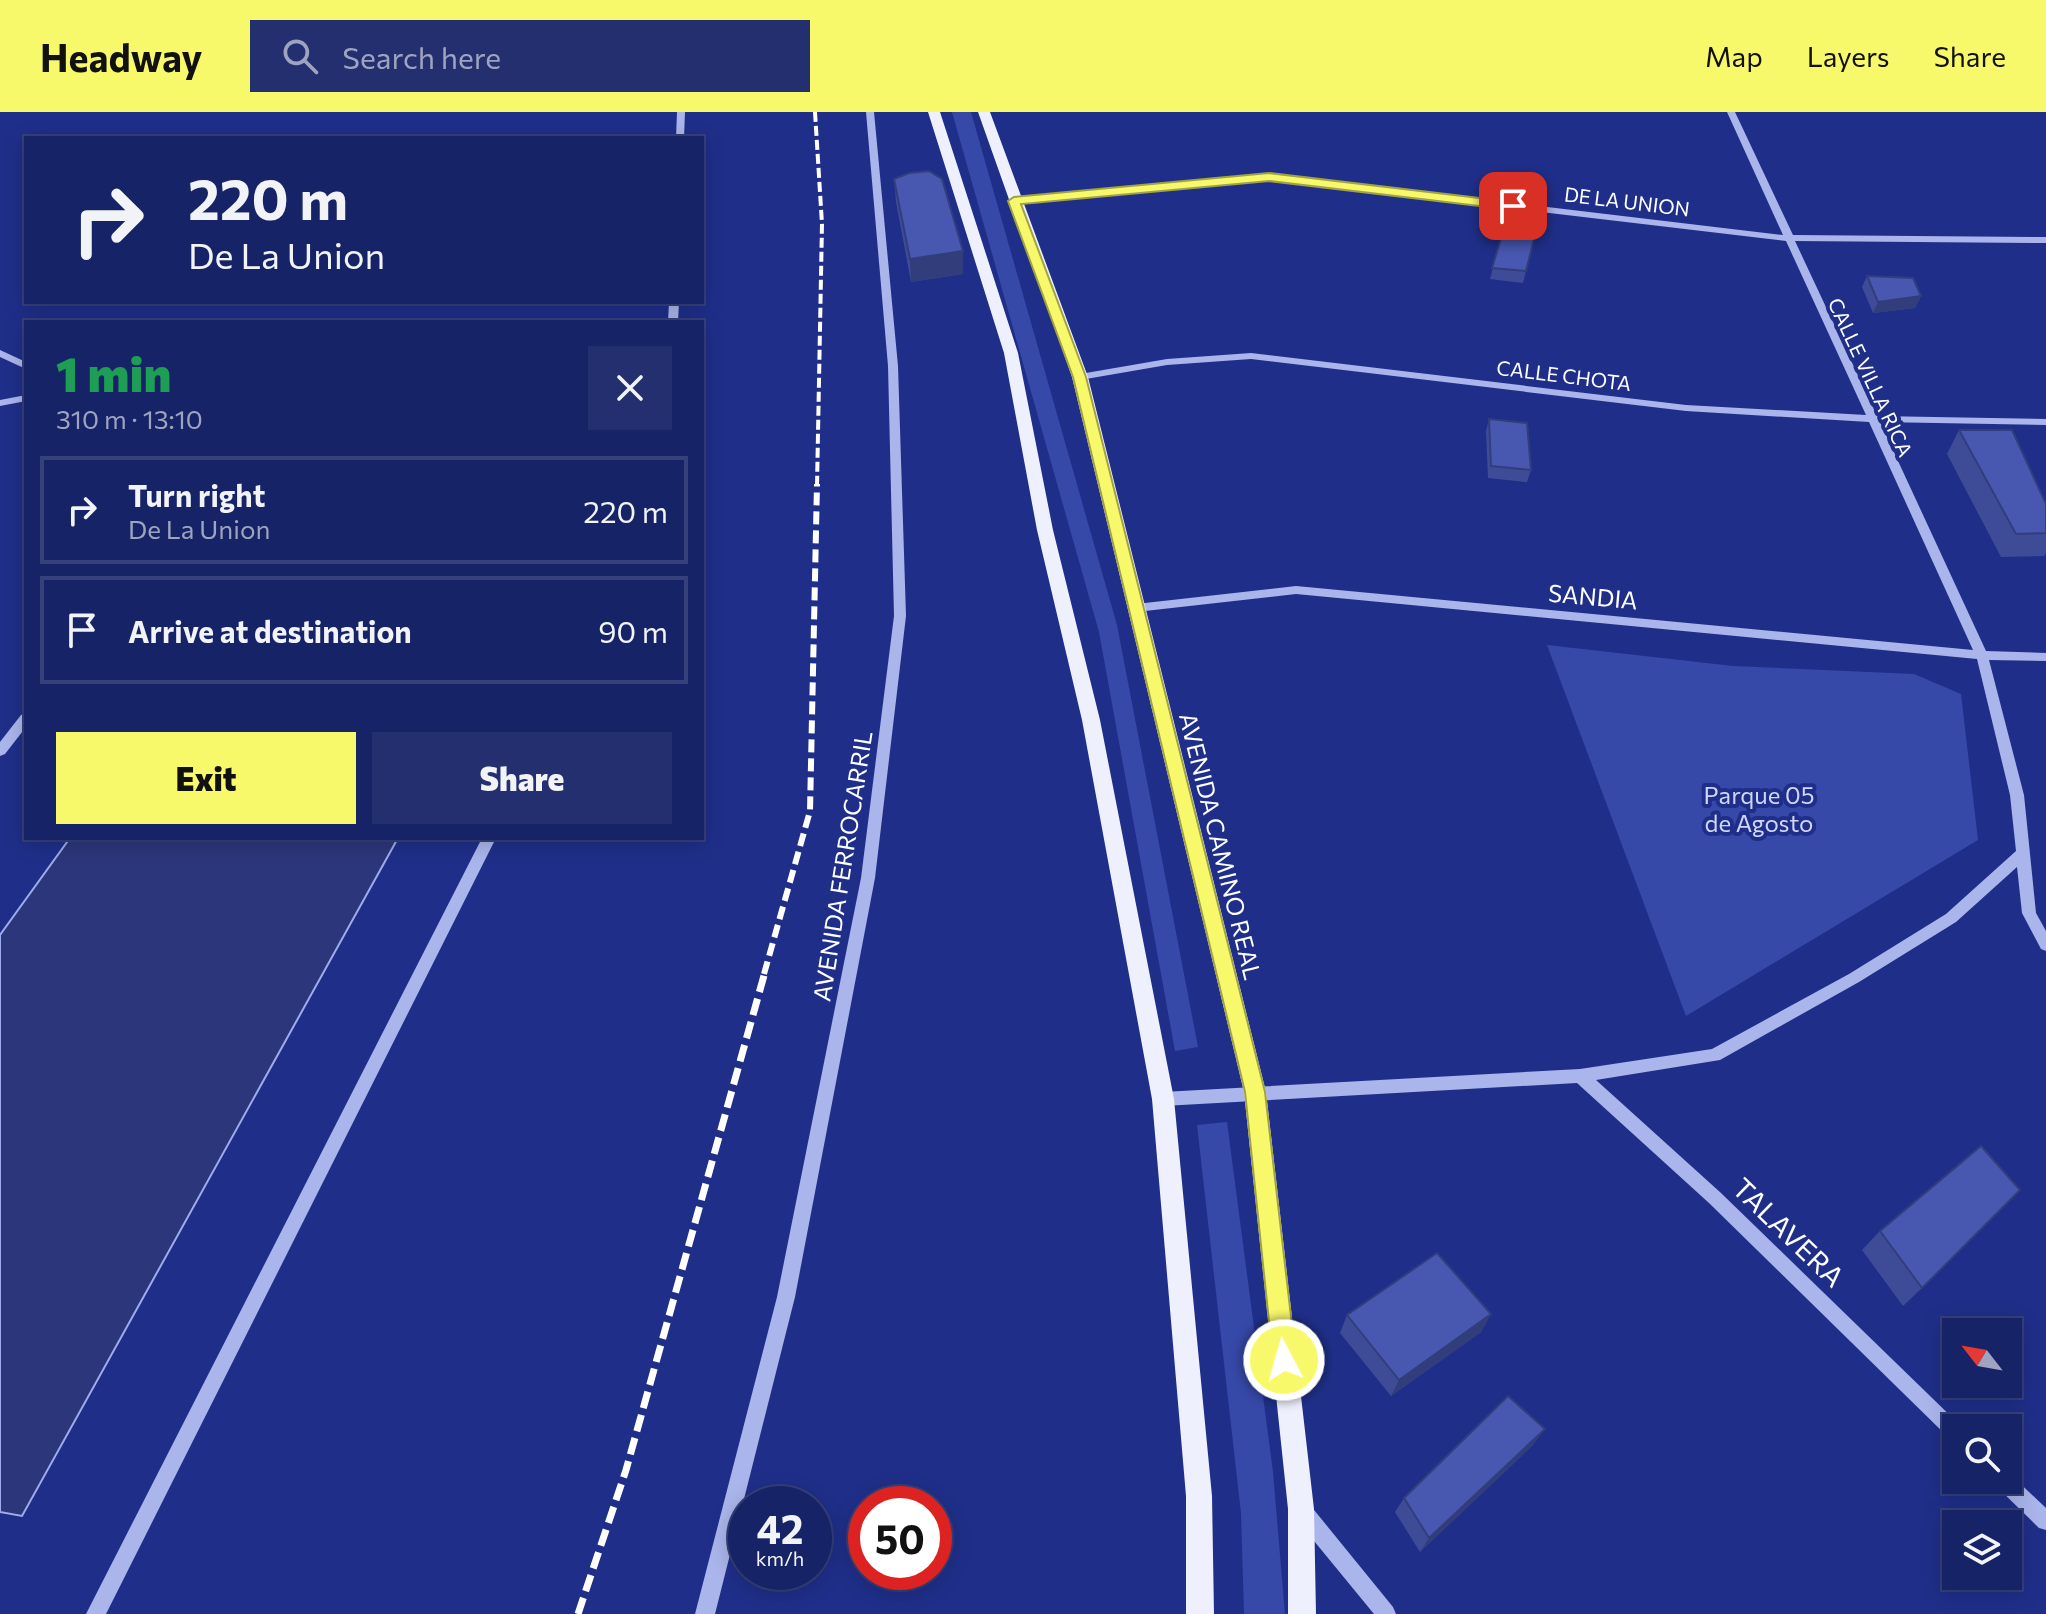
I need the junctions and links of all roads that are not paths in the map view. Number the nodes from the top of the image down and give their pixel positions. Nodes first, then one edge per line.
1 (681, 112) edge
2 (870, 112) edge
3 (934, 112) edge
4 (984, 112) edge
5 (1731, 112) edge
6 (680, 136) edge
7 (1014, 201) junction
8 (1787, 238) junction
9 (2046, 240) edge
10 (0, 353) edge
11 (24, 365) edge
12 (1080, 377) junction
13 (24, 398) edge
14 (0, 403) edge
15 (1871, 419) junction
16 (2046, 422) edge
17 (1136, 608) junction
18 (1982, 655) junction
19 (2046, 657) edge
20 (24, 721) edge
21 (0, 751) edge
22 (488, 840) edge
23 (2021, 855) junction
24 (2046, 945) edge
25 (1580, 1076) junction
26 (1255, 1092) junction
27 (1163, 1099) junction
28 (1942, 1419) edge
29 (2018, 1494) edge
30 (1301, 1509) junction
31 (2046, 1521) edge
32 (96, 1614) edge
33 (705, 1614) edge
34 (1200, 1614) edge
35 (1302, 1614) edge
36 (1386, 1614) edge

1 - 6 street
2 - 33 street, AVENIDA FERROCARRIL
3 - 27 main road
4 - 7 main road, AVENIDA CAMINO REAL
5 - 8 street, CALLE VILLA RICA
7 - 8 street, DE LA UNION
7 - 12 main road, AVENIDA CAMINO REAL
8 - 9 street, DE LA UNION
8 - 15 street, CALLE VILLA RICA
10 - 11 street
12 - 15 street, CALLE CHOTA
12 - 17 main road, AVENIDA CAMINO REAL
13 - 14 street
15 - 16 street, CALLE CHOTA
15 - 18 street, CALLE VILLA RICA
17 - 18 street, SANDIA
17 - 26 main road, AVENIDA CAMINO REAL
18 - 19 street, SANDIA
18 - 23 street, CALLE VILLA RICA
20 - 21 street
22 - 32 street
23 - 24 street, CALLE VILLA RICA
23 - 25 street
25 - 26 street
25 - 28 street, TALAVERA
26 - 27 street
26 - 30 main road, AVENIDA CAMINO REAL
27 - 34 main road
29 - 31 street
30 - 35 main road, AVENIDA CAMINO REAL
30 - 36 street

